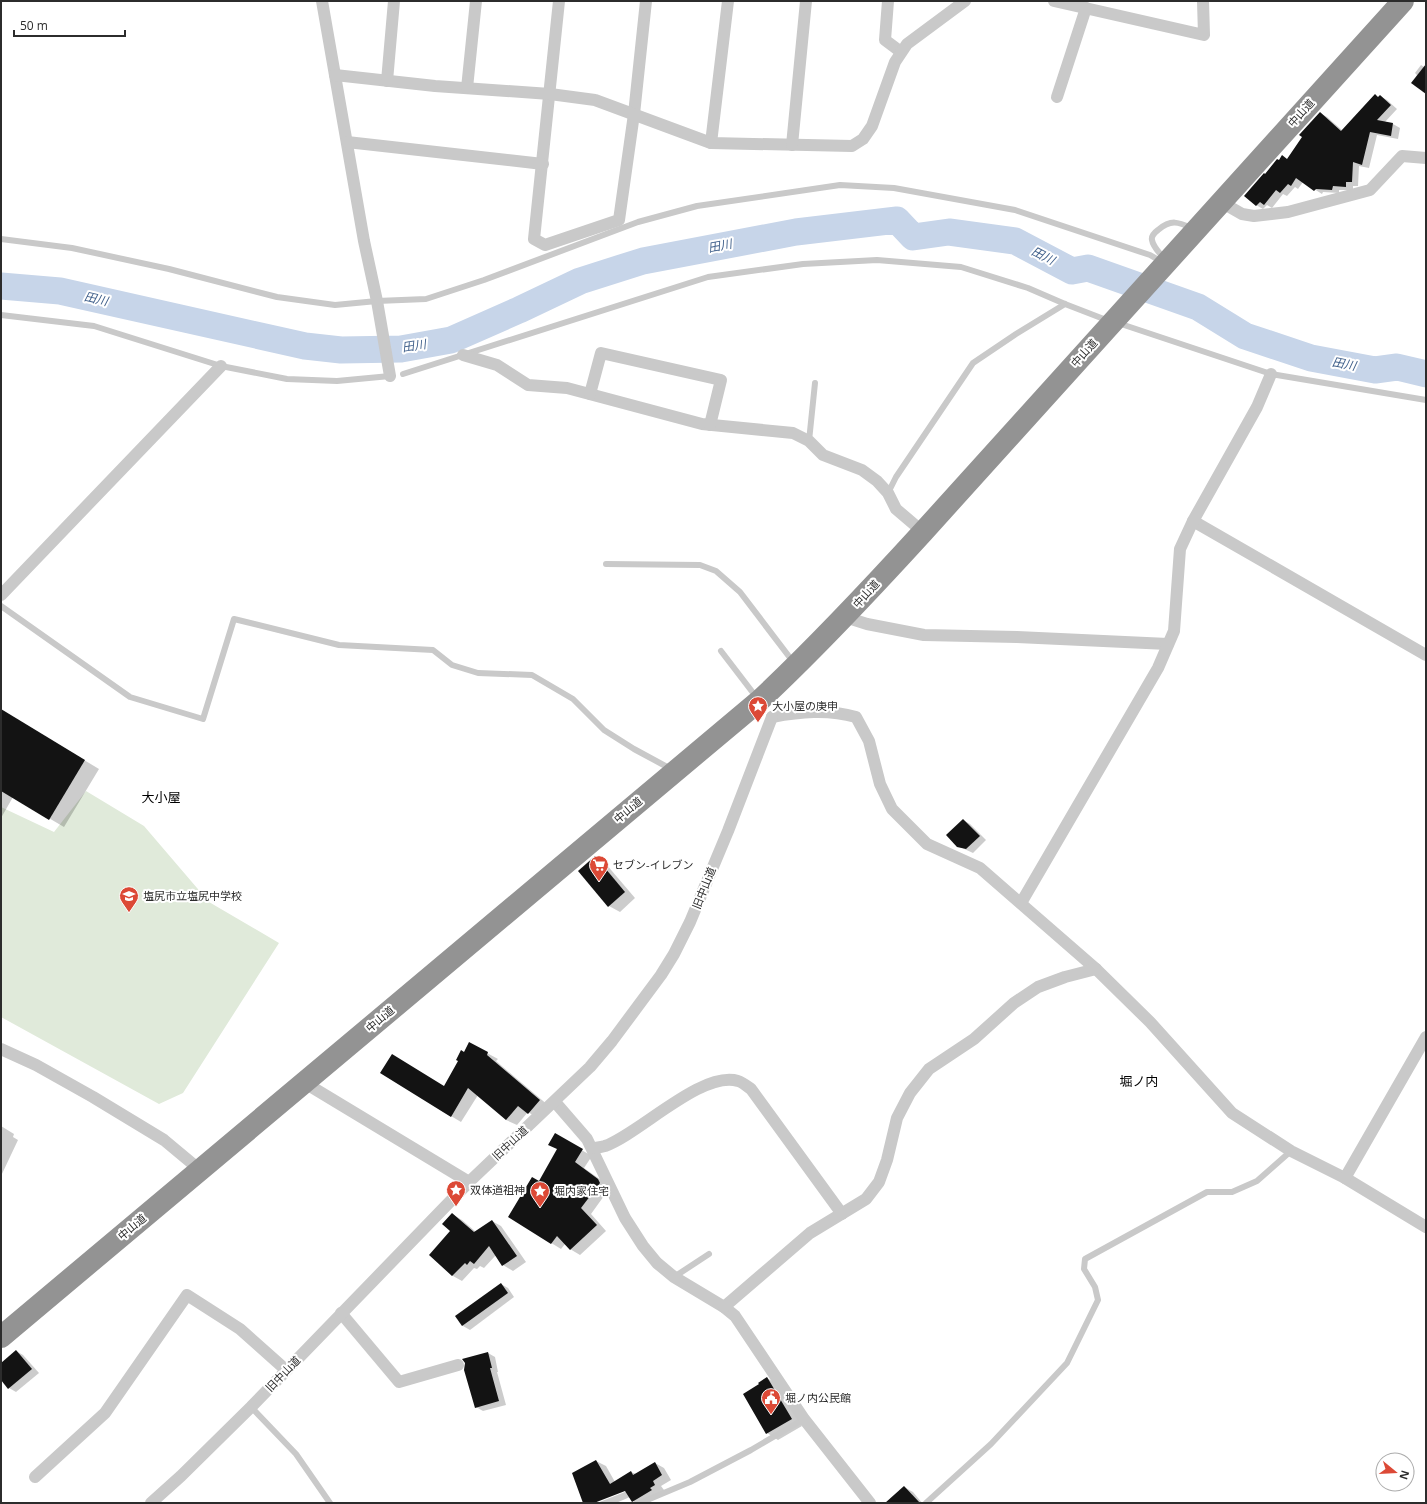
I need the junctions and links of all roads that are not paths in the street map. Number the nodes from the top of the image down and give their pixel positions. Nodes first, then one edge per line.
1 (322, 1) edge
2 (394, 1) edge
3 (476, 1) edge
4 (559, 1) edge
5 (646, 1) edge
6 (728, 1) edge
7 (806, 1) edge
8 (888, 1) edge
9 (965, 1) edge
10 (1054, 1) edge
11 (1203, 1) edge
12 (1403, 1) edge
13 (1086, 8) junction
14 (901, 52) junction
15 (335, 75) junction
16 (387, 80) junction
17 (466, 88) junction
18 (550, 94) junction
19 (1057, 97) dead end
20 (634, 114) junction
21 (347, 142) junction
22 (711, 143) junction
23 (792, 145) junction
24 (1426, 158) edge
25 (543, 164) junction
26 (1222, 202) junction
27 (1196, 229) junction
28 (1, 239) edge
29 (1165, 264) junction
30 (377, 303) junction
31 (1065, 304) junction
32 (1, 315) edge
33 (1114, 319) junction
34 (463, 356) junction
35 (221, 366) junction
36 (390, 373) joint
37 (403, 374) dead end
38 (1271, 374) junction
39 (815, 384) dead end
40 (590, 394) junction
41 (1426, 400) edge
42 (710, 425) junction
43 (809, 441) junction
44 (888, 493) junction
45 (1193, 521) junction
46 (923, 532) junction
47 (606, 564) dead end
48 (1, 595) edge
49 (1, 606) edge
50 (845, 617) junction
51 (1168, 644) junction
52 (721, 651) dead end
53 (1426, 655) edge
54 (797, 666) junction
55 (765, 709) junction
56 (674, 771) junction
57 (1021, 903) junction
58 (1096, 969) junction
59 (1426, 1036) edge
60 (1, 1049) edge
61 (305, 1083) junction
62 (555, 1102) junction
63 (592, 1148) junction
64 (1291, 1151) junction
65 (200, 1170) junction
66 (1345, 1178) junction
67 (468, 1182) junction
68 (842, 1214) junction
69 (1426, 1227) edge
70 (709, 1254) dead end
71 (674, 1277) junction
72 (724, 1307) junction
73 (341, 1313) junction
74 (1, 1337) edge
75 (458, 1365) dead end
76 (286, 1370) junction
77 (251, 1407) junction
78 (804, 1419) junction
79 (35, 1477) dead end
80 (151, 1503) edge
81 (330, 1503) edge
82 (640, 1503) edge
83 (870, 1503) edge
84 (926, 1503) edge

1 - 15 street
2 - 16 street
3 - 17 street
4 - 18 street
5 - 20 street
6 - 22 street
7 - 23 street
8 - 14 street
9 - 14 street
10 - 13 street
11 - 13 street
12 - 26 highway, 中山道
13 - 19 street
14 - 23 street
15 - 16 street
15 - 21 street
16 - 17 street
17 - 18 street
18 - 20 street
18 - 25 street
20 - 22 street
20 - 25 street
21 - 25 street
21 - 30 street
22 - 23 street
24 - 26 street
26 - 27 highway, 中山道
27 - 29 highway, 中山道
27 - 29 lane
28 - 30 lane
29 - 30 lane
29 - 33 highway, 中山道
30 - 36 street
31 - 33 lane
31 - 34 lane
31 - 44 lane
32 - 35 lane
33 - 38 lane
33 - 46 highway, 中山道
34 - 37 lane
34 - 40 street
35 - 36 lane
35 - 48 street
38 - 41 lane
38 - 45 street
39 - 43 lane
40 - 42 street
40 - 42 street
42 - 43 street
43 - 44 street
44 - 46 street
45 - 51 street
45 - 53 street
46 - 50 highway, 中山道
47 - 54 lane
49 - 56 lane
50 - 51 street
50 - 54 highway, 中山道
51 - 57 street
52 - 55 lane
54 - 55 highway, 中山道
55 - 56 highway, 中山道
55 - 57 street
55 - 62 street, 旧中山道
56 - 61 highway, 中山道
57 - 58 street
58 - 64 street
58 - 68 street
59 - 66 street
60 - 65 street
61 - 65 highway, 中山道
61 - 67 street
62 - 63 street
62 - 67 street, 旧中山道
63 - 68 street
63 - 71 street
64 - 66 street
64 - 84 lane
65 - 74 highway, 中山道
66 - 69 street
67 - 73 street, 旧中山道
68 - 72 street
70 - 71 lane
71 - 72 street
72 - 78 street
73 - 75 street
73 - 76 street, 旧中山道
76 - 77 street, 旧中山道
76 - 79 street
77 - 80 street, 旧中山道
77 - 81 lane
78 - 82 lane
78 - 83 street

